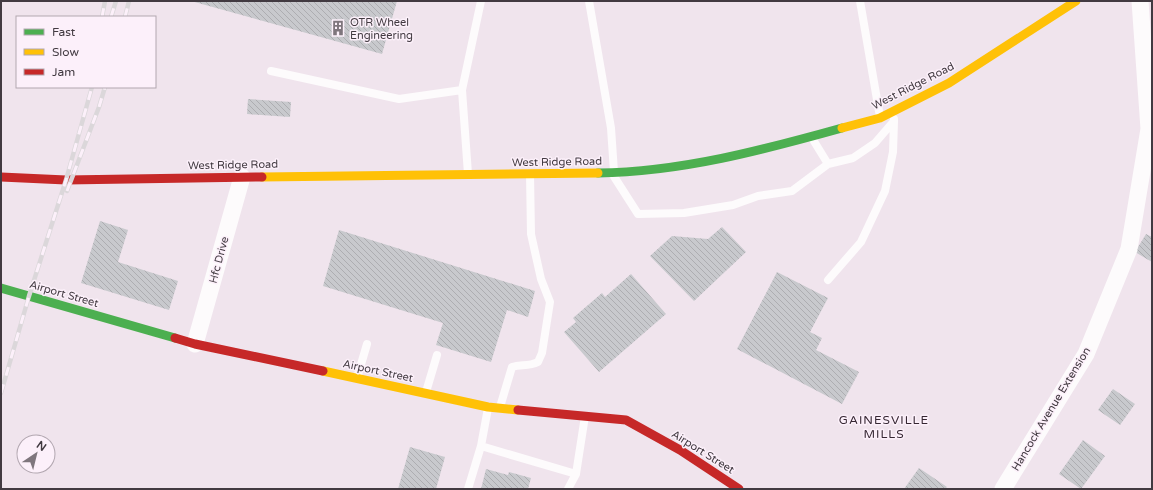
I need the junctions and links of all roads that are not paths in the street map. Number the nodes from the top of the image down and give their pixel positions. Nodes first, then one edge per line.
1 (481, 1) edge
2 (589, 1) edge
3 (860, 1) edge
4 (1076, 1) edge
5 (1140, 1) edge
6 (271, 71) dead end
7 (462, 90) junction
8 (893, 116) junction
9 (880, 118) junction
10 (812, 136) junction
11 (828, 164) junction
12 (613, 173) junction
13 (530, 174) junction
14 (468, 175) junction
15 (1, 177) edge
16 (242, 177) junction
17 (828, 280) dead end
18 (1, 288) edge
19 (195, 344) junction
20 (367, 344) dead end
21 (437, 355) dead end
22 (357, 379) junction
23 (425, 393) junction
24 (488, 407) junction
25 (500, 408) junction
26 (585, 416) junction
27 (480, 446) junction
28 (576, 474) junction
29 (468, 489) edge
30 (568, 489) edge
31 (740, 489) edge
32 (1003, 489) edge

1 - 7 lane
2 - 12 lane
3 - 9 lane
4 - 8 street, West Ridge Road
5 - 32 street, Hancock Avenue Extension
6 - 7 lane
7 - 14 lane
8 - 9 street, West Ridge Road
8 - 11 lane
8 - 17 lane
9 - 10 street, West Ridge Road
10 - 11 lane
10 - 12 street, West Ridge Road
11 - 12 lane
12 - 13 street, West Ridge Road
13 - 14 street, West Ridge Road
13 - 25 lane
14 - 16 street, West Ridge Road
15 - 16 street, West Ridge Road
16 - 19 street, Hfc Drive
18 - 19 street, Airport Street
19 - 22 street, Airport Street
20 - 22 lane
21 - 23 lane
22 - 23 street, Airport Street
23 - 24 street, Airport Street
24 - 25 street, Airport Street
24 - 27 lane
25 - 26 street, Airport Street
26 - 28 lane
26 - 31 street, Airport Street
27 - 28 lane
27 - 29 lane
28 - 30 lane

